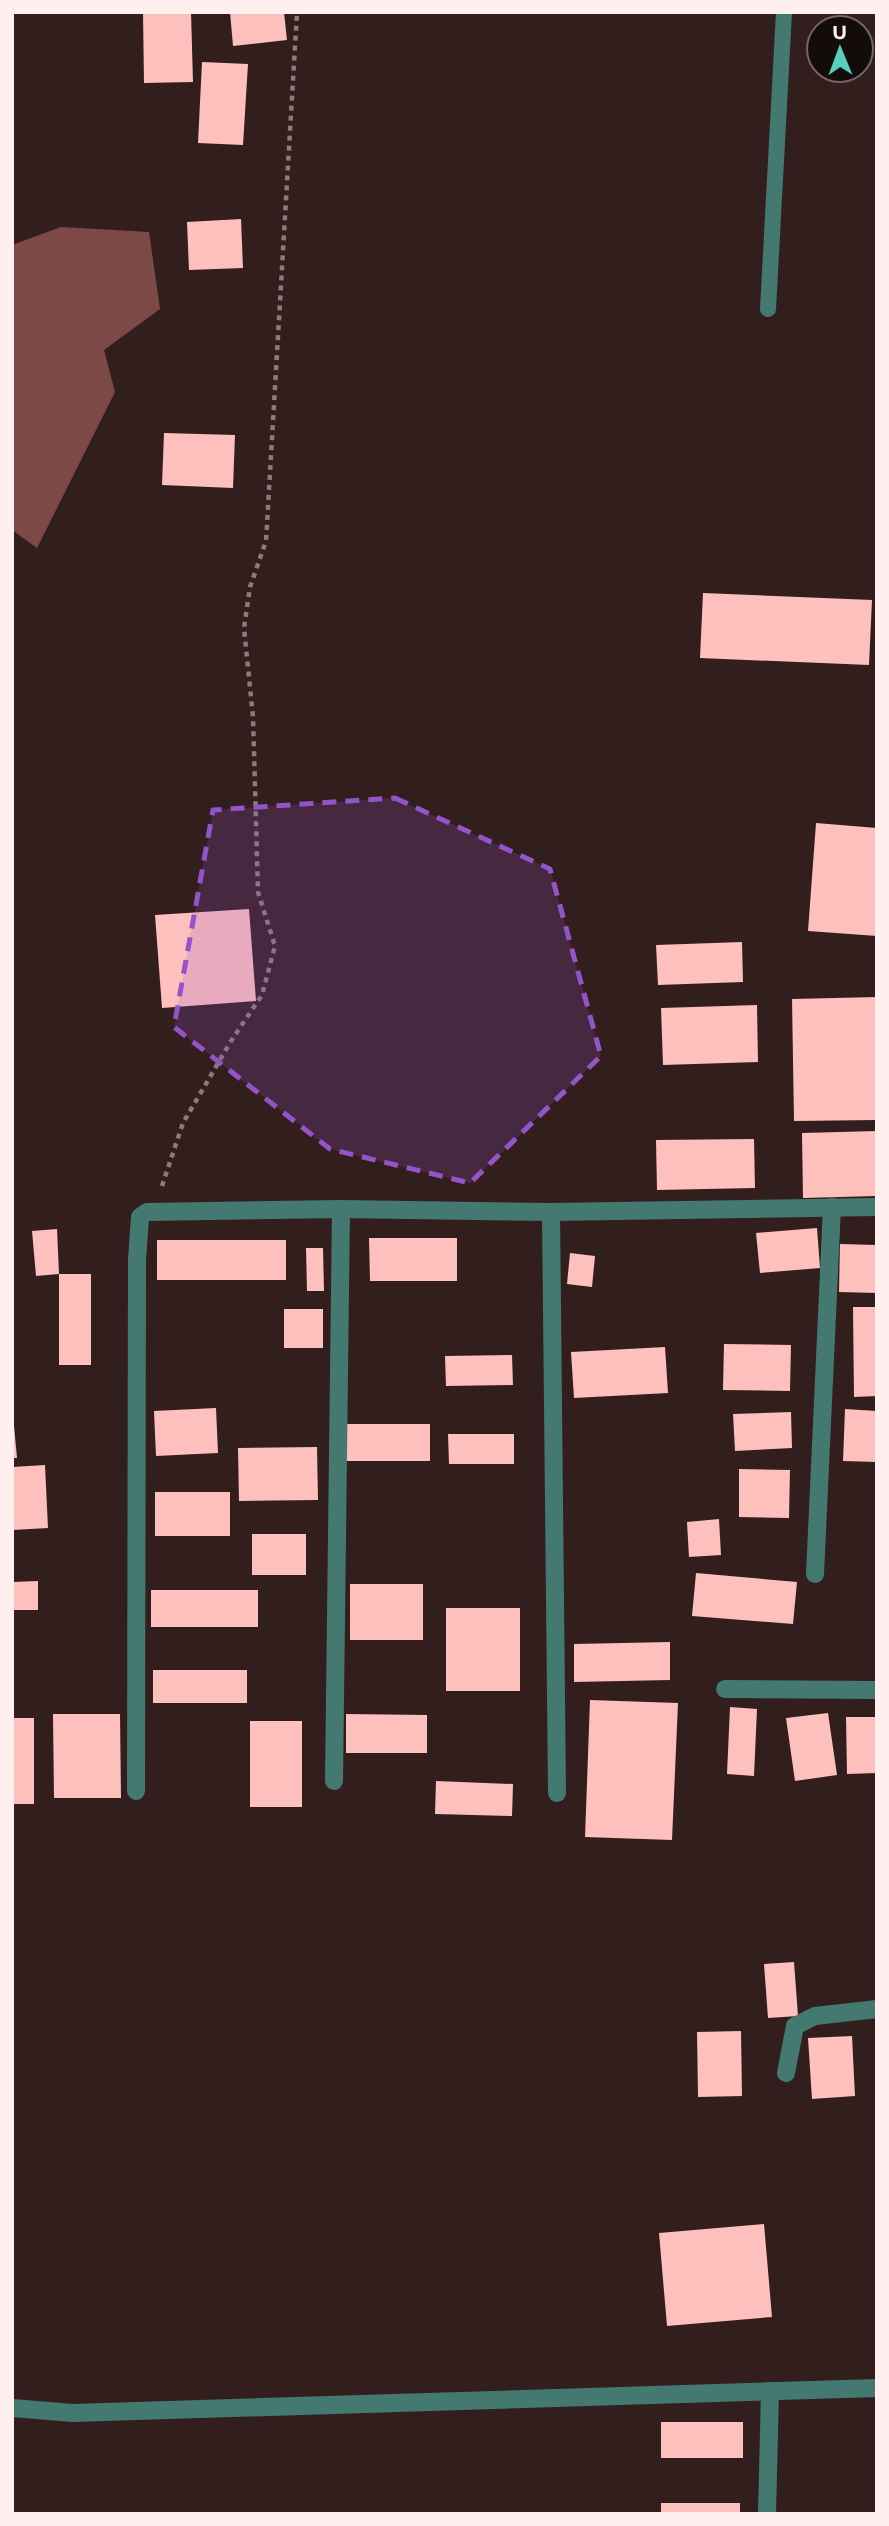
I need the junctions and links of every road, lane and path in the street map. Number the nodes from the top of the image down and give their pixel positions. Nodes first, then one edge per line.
1 (297, 12) edge
2 (784, 12) edge
3 (768, 309) dead end
4 (832, 1207) junction
5 (877, 1208) edge
6 (341, 1209) junction
7 (551, 1212) junction
8 (153, 1213) junction
9 (815, 1574) dead end
10 (725, 1689) dead end
11 (877, 1690) edge
12 (334, 1781) dead end
13 (136, 1791) dead end
14 (557, 1793) dead end
15 (877, 2009) edge
16 (786, 2073) dead end
17 (877, 2388) edge
18 (770, 2391) junction
19 (12, 2408) edge
20 (767, 2514) edge

1 - 8 path
2 - 3 lane
4 - 5 street
4 - 7 street
4 - 9 street
6 - 7 street
6 - 8 street
6 - 12 street
7 - 14 street
8 - 13 street
10 - 11 street
15 - 16 street
17 - 18 street
18 - 19 street
18 - 20 street

